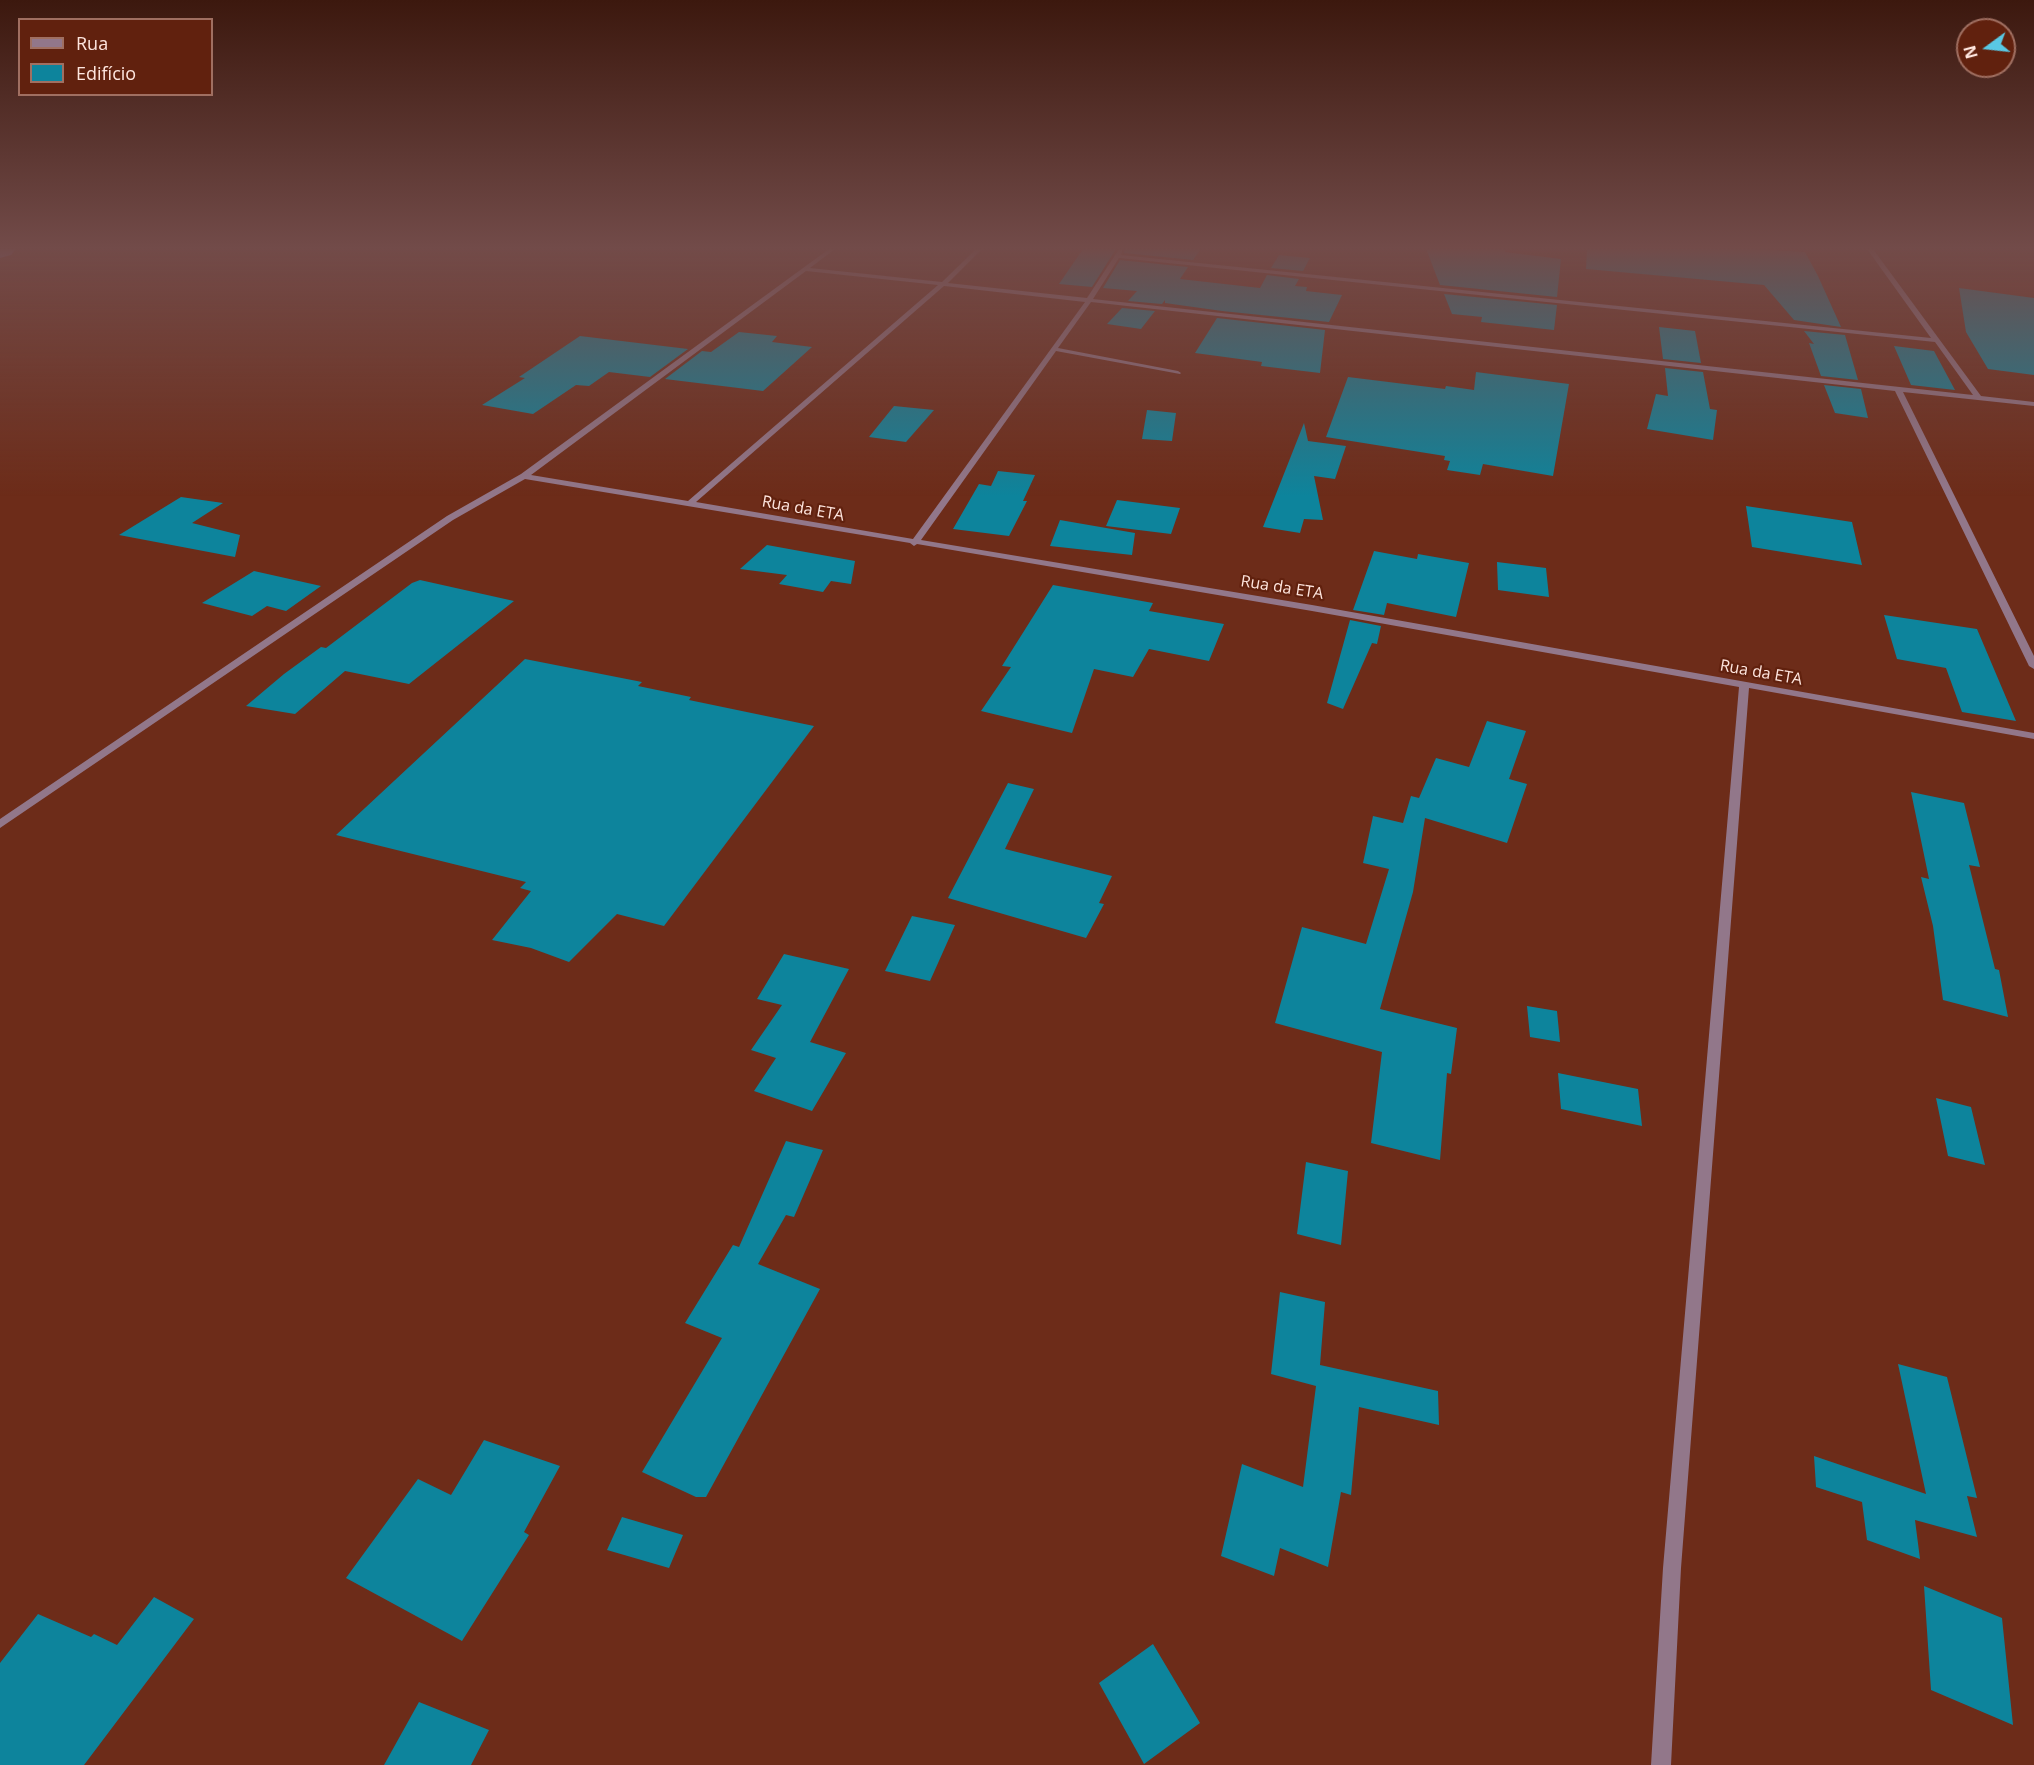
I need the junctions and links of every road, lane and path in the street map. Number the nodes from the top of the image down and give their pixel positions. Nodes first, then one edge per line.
1 (721, 331) edge
2 (889, 331) edge
3 (1066, 331) edge
4 (1361, 331) edge
5 (1856, 331) edge
6 (1930, 331) edge
7 (1936, 340) junction
8 (1053, 349) junction
9 (1179, 373) dead end
10 (1898, 389) junction
11 (1979, 398) junction
12 (2034, 404) edge
13 (524, 476) junction
14 (689, 504) junction
15 (914, 543) junction
16 (2034, 666) edge
17 (1744, 686) junction
18 (2034, 736) edge
19 (0, 824) edge
20 (1661, 1765) edge

1 - 13 street
2 - 14 street
3 - 8 street
4 - 10 street
5 - 7 street
6 - 7 street
7 - 11 street
8 - 9 street
8 - 15 street
10 - 11 street
10 - 16 street
11 - 12 street
13 - 14 street, Rua da ETA
13 - 19 street
14 - 15 street, Rua da ETA
15 - 17 street, Rua da ETA
17 - 18 street, Rua da ETA
17 - 20 street

